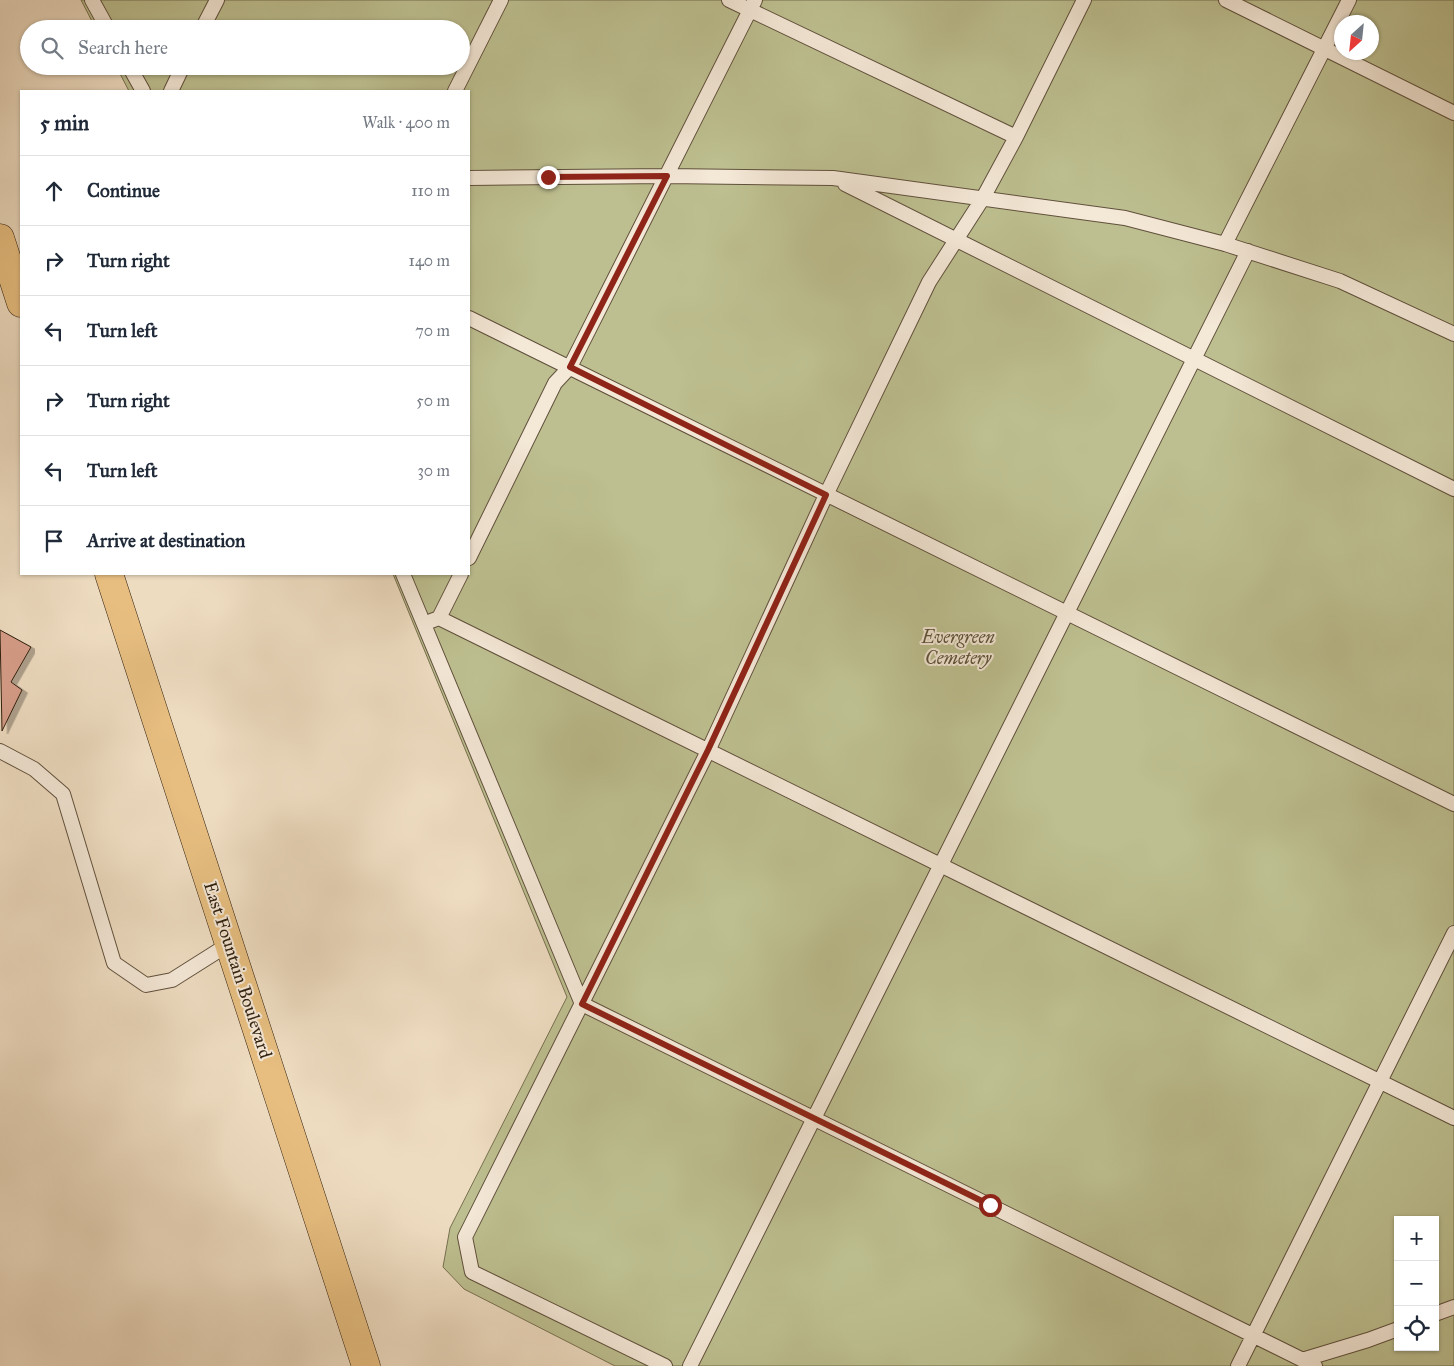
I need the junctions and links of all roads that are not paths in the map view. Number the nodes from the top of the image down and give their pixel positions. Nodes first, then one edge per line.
1 (92, 0) edge
2 (217, 0) edge
3 (501, 0) edge
4 (729, 0) edge
5 (1084, 0) edge
6 (1226, 0) edge
7 (1349, 0) edge
8 (753, 5) edge
9 (103, 20) edge
10 (207, 20) edge
11 (1324, 49) junction
12 (470, 63) edge
13 (134, 75) edge
14 (179, 75) edge
15 (464, 75) edge
16 (142, 90) edge
17 (172, 90) edge
18 (456, 90) edge
19 (1454, 113) edge
20 (1016, 137) junction
21 (667, 176) junction
22 (470, 178) edge
23 (833, 178) junction
24 (983, 198) junction
25 (0, 238) edge
26 (957, 239) junction
27 (1224, 244) junction
28 (1248, 251) junction
29 (20, 300) edge
30 (470, 318) edge
31 (1454, 334) edge
32 (1194, 358) junction
33 (570, 367) junction
34 (1454, 489) edge
35 (826, 495) junction
36 (470, 556) edge
37 (109, 575) edge
38 (403, 575) edge
39 (460, 575) edge
40 (1068, 613) junction
41 (439, 618) junction
42 (423, 624) junction
43 (708, 750) junction
44 (0, 751) edge
45 (1454, 804) edge
46 (941, 866) junction
47 (1454, 933) edge
48 (229, 944) junction
49 (582, 1004) junction
50 (1379, 1081) junction
51 (1454, 1118) edge
52 (814, 1119) junction
53 (1454, 1307) edge
54 (1439, 1313) edge
55 (1394, 1330) edge
56 (1253, 1335) junction
57 (1309, 1363) edge
58 (366, 1366) edge
59 (665, 1366) edge
60 (690, 1366) edge
61 (1238, 1366) edge

1 - 9 lane
2 - 10 lane
3 - 12 lane
4 - 8 lane
5 - 20 lane
6 - 11 lane
7 - 11 lane
8 - 20 lane
8 - 21 lane
11 - 19 lane
11 - 27 lane
13 - 16 lane
14 - 17 lane
15 - 18 lane
20 - 24 lane
21 - 22 lane
21 - 23 lane
21 - 33 lane
23 - 24 lane
23 - 26 lane
24 - 26 lane
24 - 27 lane
25 - 29 main road
26 - 32 lane
26 - 35 lane
27 - 28 lane
28 - 31 lane
28 - 32 lane
30 - 33 lane
32 - 34 lane
32 - 40 lane
33 - 35 lane
33 - 36 lane
35 - 40 lane
35 - 43 lane
37 - 48 main road, East Fountain Boulevard
38 - 42 lane
39 - 41 lane
40 - 45 lane
40 - 46 lane
41 - 42 lane
41 - 43 lane
42 - 49 lane
43 - 46 lane
43 - 49 lane
44 - 48 lane
46 - 50 lane
46 - 52 lane
47 - 50 lane
48 - 58 main road, East Fountain Boulevard
49 - 52 lane
49 - 59 lane
50 - 51 lane
50 - 56 lane
52 - 56 lane
52 - 60 lane
53 - 54 lane
55 - 57 lane
56 - 57 lane
56 - 61 lane

